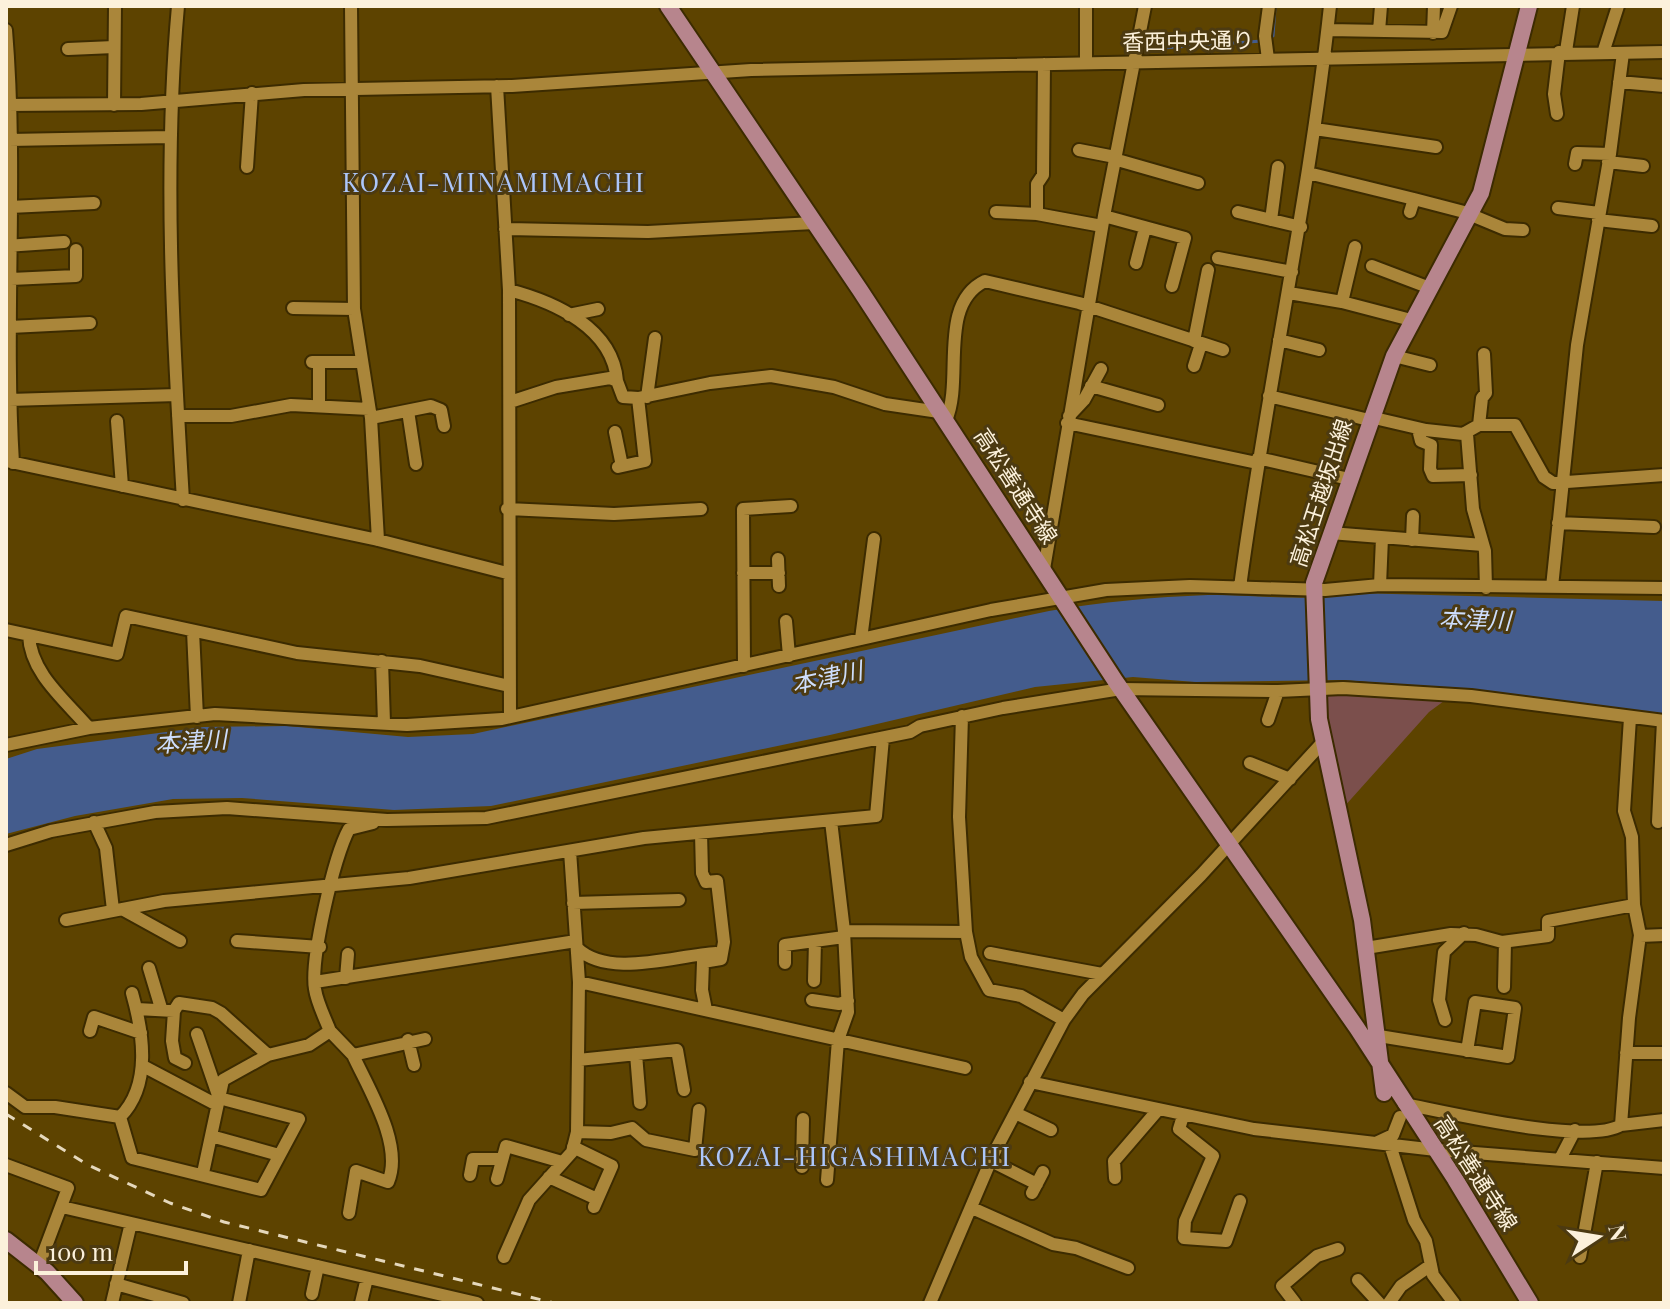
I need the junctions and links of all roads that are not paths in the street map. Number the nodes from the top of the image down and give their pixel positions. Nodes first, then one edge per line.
1 (115, 6) edge
2 (178, 6) edge
3 (351, 6) edge
4 (668, 6) edge
5 (1086, 6) edge
6 (1145, 6) edge
7 (1269, 6) edge
8 (1330, 6) edge
9 (1381, 6) edge
10 (1434, 6) edge
11 (1451, 6) edge
12 (1529, 6) edge
13 (1573, 6) edge
14 (1618, 6) edge
15 (6, 30) edge
16 (1328, 30) junction
17 (1379, 31) junction
18 (1433, 33) junction
19 (114, 47) junction
20 (68, 49) dead end
21 (1562, 52) junction
22 (1664, 52) edge
23 (1517, 53) junction
24 (1603, 53) junction
25 (1623, 53) junction
26 (1268, 59) junction
27 (1322, 59) junction
28 (1133, 62) junction
29 (1086, 63) junction
30 (1044, 64) junction
31 (713, 73) junction
32 (1619, 82) junction
33 (497, 86) junction
34 (1664, 86) edge
35 (353, 88) junction
36 (252, 93) junction
37 (171, 102) junction
38 (8, 105) edge
39 (114, 105) junction
40 (1557, 114) dead end
41 (1315, 129) junction
42 (170, 137) junction
43 (9, 140) junction
44 (1436, 147) dead end
45 (1079, 150) dead end
46 (1115, 158) junction
47 (1609, 158) junction
48 (1575, 164) dead end
49 (1643, 166) dead end
50 (247, 167) dead end
51 (1278, 167) dead end
52 (1308, 173) junction
53 (1198, 183) dead end
54 (8, 199) edge
55 (94, 203) dead end
56 (1558, 208) dead end
57 (996, 212) dead end
58 (1238, 212) dead end
59 (1037, 214) junction
60 (1470, 215) junction
61 (1599, 217) junction
62 (1271, 220) junction
63 (1103, 221) junction
64 (814, 223) junction
65 (1652, 226) dead end
66 (1301, 227) junction
67 (1145, 228) junction
68 (505, 229) junction
69 (1523, 230) dead end
70 (64, 242) dead end
71 (8, 246) edge
72 (1355, 247) dead end
73 (76, 250) dead end
74 (1225, 255) dead end
75 (1136, 263) dead end
76 (1372, 266) dead end
77 (1208, 270) dead end
78 (1292, 272) junction
79 (11, 279) junction
80 (1172, 286) dead end
81 (1430, 288) junction
82 (509, 290) junction
83 (1289, 293) junction
84 (1342, 302) junction
85 (1088, 306) junction
86 (293, 308) dead end
87 (354, 309) junction
88 (598, 309) dead end
89 (569, 315) junction
90 (1411, 320) junction
91 (90, 323) dead end
92 (10, 327) junction
93 (655, 338) dead end
94 (1279, 340) junction
95 (1198, 342) junction
96 (1223, 350) dead end
97 (1319, 350) dead end
98 (1484, 354) dead end
99 (1394, 356) junction
100 (362, 362) junction
101 (1430, 365) dead end
102 (1194, 366) dead end
103 (1101, 369) dead end
104 (617, 381) junction
105 (1091, 386) junction
106 (177, 395) junction
107 (1269, 396) junction
108 (642, 398) junction
109 (9, 400) junction
110 (510, 402) junction
111 (1158, 405) dead end
112 (319, 406) junction
113 (408, 411) junction
114 (370, 414) junction
115 (178, 416) junction
116 (942, 416) junction
117 (1068, 419) junction
118 (1369, 419) junction
119 (117, 421) dead end
120 (1479, 425) junction
121 (444, 426) dead end
122 (1418, 429) junction
123 (615, 432) dead end
124 (1467, 434) junction
125 (1258, 461) junction
126 (10, 462) edge
127 (416, 464) dead end
128 (1471, 475) junction
129 (1664, 475) edge
130 (1349, 479) junction
131 (1562, 484) junction
132 (122, 486) junction
133 (183, 500) junction
134 (791, 506) dead end
135 (507, 509) junction
136 (701, 509) dead end
137 (1413, 516) dead end
138 (1558, 523) junction
139 (1654, 527) dead end
140 (1330, 533) junction
141 (1382, 538) junction
142 (874, 539) dead end
143 (378, 540) junction
144 (1412, 540) junction
145 (1483, 545) junction
146 (1044, 569) junction
147 (507, 573) junction
148 (743, 573) junction
149 (1380, 585) junction
150 (779, 586) dead end
151 (1240, 587) junction
152 (1552, 587) junction
153 (1486, 588) junction
154 (1664, 588) edge
155 (1314, 592) junction
156 (1062, 600) junction
157 (786, 621) dead end
158 (6, 630) edge
159 (193, 631) junction
160 (29, 635) junction
161 (861, 639) junction
162 (789, 656) junction
163 (382, 661) junction
164 (744, 666) junction
165 (509, 686) junction
166 (1118, 686) junction
167 (1316, 686) junction
168 (1278, 691) junction
169 (962, 716) junction
170 (197, 717) junction
171 (510, 717) junction
172 (1630, 718) junction
173 (1268, 720) dead end
174 (1664, 721) edge
175 (384, 723) junction
176 (89, 728) junction
177 (883, 738) junction
178 (1323, 742) junction
179 (6, 745) edge
180 (1250, 763) dead end
181 (1290, 779) junction
182 (387, 820) junction
183 (831, 821) junction
184 (94, 822) junction
185 (1658, 822) dead end
186 (701, 833) junction
187 (6, 845) edge
188 (1227, 845) junction
189 (570, 851) junction
190 (329, 886) junction
191 (679, 900) dead end
192 (573, 903) junction
193 (1634, 905) junction
194 (117, 909) junction
195 (66, 920) dead end
196 (966, 932) junction
197 (1464, 933) junction
198 (844, 934) junction
199 (1664, 935) edge
200 (1640, 936) junction
201 (180, 941) dead end
202 (237, 941) dead end
203 (815, 941) junction
204 (1505, 942) junction
205 (576, 944) junction
206 (320, 947) junction
207 (1366, 948) junction
208 (721, 952) junction
209 (990, 953) dead end
210 (348, 954) dead end
211 (785, 963) dead end
212 (149, 968) dead end
213 (1102, 974) junction
214 (346, 978) junction
215 (814, 981) dead end
216 (315, 982) junction
217 (579, 982) junction
218 (1504, 987) dead end
219 (132, 993) dead end
220 (1461, 999) dead end
221 (812, 1000) dead end
222 (848, 1001) junction
223 (177, 1002) junction
224 (1475, 1002) junction
225 (161, 1008) junction
226 (137, 1009) junction
227 (706, 1010) junction
228 (1064, 1020) junction
229 (1445, 1020) dead end
230 (90, 1031) dead end
231 (330, 1031) junction
232 (141, 1033) junction
233 (1366, 1033) junction
234 (197, 1034) dead end
235 (425, 1039) dead end
236 (408, 1040) junction
237 (838, 1040) junction
238 (1467, 1051) junction
239 (1626, 1053) junction
240 (1664, 1053) edge
241 (636, 1054) junction
242 (268, 1055) junction
243 (353, 1055) junction
244 (578, 1060) junction
245 (185, 1063) dead end
246 (414, 1065) dead end
247 (143, 1066) junction
248 (965, 1068) dead end
249 (1382, 1069) junction
250 (1030, 1082) junction
251 (684, 1090) dead end
252 (6, 1093) edge
253 (1384, 1093) junction
254 (218, 1102) junction
255 (640, 1103) dead end
256 (699, 1110) dead end
257 (1157, 1111) junction
258 (1015, 1113) junction
259 (1407, 1114) junction
260 (1183, 1116) junction
261 (120, 1117) junction
262 (803, 1119) dead end
263 (1664, 1120) edge
264 (1621, 1125) junction
265 (1051, 1130) dead end
266 (1575, 1130) junction
267 (577, 1132) junction
268 (803, 1133) junction
269 (830, 1134) junction
270 (211, 1136) junction
271 (1375, 1143) junction
272 (1390, 1145) junction
273 (1420, 1146) junction
274 (573, 1147) junction
275 (279, 1155) junction
276 (500, 1159) junction
277 (1560, 1159) junction
278 (991, 1161) junction
279 (562, 1162) junction
280 (1597, 1162) junction
281 (6, 1165) edge
282 (802, 1167) dead end
283 (1664, 1168) edge
284 (203, 1173) junction
285 (470, 1175) dead end
286 (549, 1177) junction
287 (1115, 1178) dead end
288 (497, 1179) dead end
289 (827, 1180) dead end
290 (1037, 1183) dead end
291 (1240, 1201) dead end
292 (62, 1207) junction
293 (972, 1208) junction
294 (349, 1213) dead end
295 (131, 1223) junction
296 (6, 1240) edge
297 (1338, 1249) dead end
298 (249, 1250) junction
299 (504, 1257) dead end
300 (1580, 1257) dead end
301 (39, 1265) junction
302 (1431, 1265) junction
303 (318, 1266) junction
304 (1128, 1268) dead end
305 (367, 1278) junction
306 (1358, 1280) dead end
307 (116, 1284) junction
308 (411, 1288) junction
309 (312, 1294) dead end
310 (75, 1303) edge
311 (112, 1303) edge
312 (183, 1303) edge
313 (239, 1303) edge
314 (361, 1303) edge
315 (411, 1303) edge
316 (477, 1303) edge
317 (930, 1303) edge
318 (1295, 1303) edge
319 (1379, 1303) edge
320 (1389, 1303) edge
321 (1454, 1303) edge
322 (1523, 1303) edge
323 (1530, 1303) edge

1 - 19 street
2 - 37 street
3 - 35 street
4 - 31 main road, 高松善通寺線
5 - 29 street
6 - 28 street
7 - 26 street
8 - 16 street
9 - 17 street
10 - 18 street
11 - 18 street
12 - 23 main road, 高松王越坂出線
13 - 21 street
14 - 24 street
15 - 38 street
16 - 17 street
16 - 27 street
17 - 18 street
19 - 20 street
19 - 39 street
21 - 23 street, 香西中央通り
21 - 24 street, 香西中央通り
21 - 40 street
22 - 25 street, 香西中央通り
23 - 27 street, 香西中央通り
23 - 60 main road, 高松王越坂出線
24 - 25 street, 香西中央通り
25 - 32 street
26 - 27 street, 香西中央通り
26 - 28 street, 香西中央通り
27 - 41 street
28 - 29 street, 香西中央通り
28 - 46 street
29 - 30 street, 香西中央通り
30 - 31 street, 香西中央通り
30 - 59 street
31 - 33 street, 香西中央通り
31 - 64 main road, 高松善通寺線
32 - 34 street
32 - 47 street
33 - 35 street, 香西中央通り
33 - 68 street
35 - 36 street, 香西中央通り
35 - 87 street
36 - 37 street, 香西中央通り
36 - 50 street
37 - 39 street, 香西中央通り
37 - 42 street
38 - 39 street, 香西中央通り
38 - 43 street
41 - 44 street
41 - 52 street
42 - 43 street
42 - 106 street
43 - 54 street
45 - 46 street
46 - 53 street
46 - 63 street
47 - 48 street
47 - 49 street
47 - 61 street
51 - 62 street
52 - 60 street
52 - 66 street
54 - 55 street
54 - 71 street
56 - 61 street
57 - 59 street
58 - 62 street
59 - 63 street
60 - 69 street
60 - 81 main road, 高松王越坂出線
61 - 65 street
61 - 131 street
62 - 66 street
63 - 67 street
63 - 85 street
64 - 68 street
64 - 116 main road, 高松善通寺線
66 - 78 street
67 - 75 street
67 - 80 street
68 - 82 street
70 - 71 street
71 - 79 street
72 - 84 street
73 - 79 street
74 - 78 street
76 - 81 street
77 - 95 street
78 - 83 street
79 - 92 street
81 - 90 main road, 高松王越坂出線
82 - 89 street
82 - 110 street
83 - 84 street
83 - 94 street
84 - 90 street
85 - 95 street
85 - 116 street
85 - 117 street
86 - 87 street
87 - 100 street
88 - 89 street
89 - 104 street
90 - 99 main road, 高松王越坂出線
91 - 92 street
92 - 109 street
93 - 108 street
94 - 97 street
94 - 107 street
95 - 96 street
95 - 102 street
98 - 120 street
99 - 101 street
99 - 118 main road, 高松王越坂出線
100 - 112 street
100 - 114 street
103 - 105 street
104 - 108 street
104 - 110 street
105 - 111 street
105 - 117 street
106 - 109 street
106 - 115 street
107 - 118 street
107 - 125 street
108 - 116 street
108 - 123 street
109 - 126 street
110 - 135 street
112 - 114 street
112 - 115 street
113 - 114 street
113 - 121 street
113 - 127 street
114 - 143 street
115 - 133 street
116 - 146 main road, 高松善通寺線
117 - 125 street
117 - 146 street
118 - 122 street
118 - 130 main road, 高松王越坂出線
119 - 132 street
120 - 124 street
120 - 131 street
122 - 124 street
122 - 128 street
124 - 128 street
125 - 130 street
125 - 151 street
126 - 132 street
128 - 145 street
129 - 131 street
130 - 140 main road, 高松王越坂出線
131 - 138 street
132 - 133 street
133 - 143 street
134 - 148 street
135 - 136 street
135 - 147 street
137 - 144 street
138 - 139 street
138 - 152 street
140 - 141 street
140 - 155 main road, 高松王越坂出線
141 - 144 street
141 - 149 street
142 - 161 street
143 - 147 street
144 - 145 street
145 - 153 street
146 - 156 main road, 高松善通寺線
147 - 165 street
148 - 150 street
148 - 164 street
149 - 153 street
149 - 155 street
151 - 155 street
151 - 156 street
152 - 153 street
152 - 154 street
155 - 167 main road, 高松王越坂出線
156 - 161 street
156 - 166 main road, 高松善通寺線
157 - 162 street
158 - 160 street
159 - 160 street
159 - 163 street
159 - 170 street
160 - 176 street
161 - 162 street
162 - 164 street
163 - 165 street
163 - 175 street
164 - 171 street
165 - 171 street
166 - 168 street
166 - 169 street
166 - 188 main road, 高松善通寺線
167 - 168 street
167 - 172 street
167 - 178 main road, 高松王越坂出線
168 - 173 street
169 - 177 street
169 - 196 street
170 - 175 street
170 - 176 street
171 - 175 street
172 - 174 street
172 - 193 street
174 - 185 street
176 - 179 street
177 - 182 street
177 - 183 street
178 - 181 street
178 - 207 main road, 高松王越坂出線
180 - 181 street
181 - 188 street
182 - 184 street
182 - 190 street
183 - 186 street
183 - 198 street
184 - 187 street
184 - 194 street
186 - 189 street
186 - 208 street
188 - 213 street
188 - 233 main road, 高松善通寺線
189 - 190 street
189 - 192 street
190 - 194 street
190 - 206 street
191 - 192 street
192 - 205 street
193 - 200 street
193 - 204 street
194 - 195 street
194 - 201 street
196 - 198 street
196 - 228 street
197 - 204 street
197 - 207 street
197 - 229 street
198 - 203 street
198 - 222 street
199 - 200 street
200 - 239 street
202 - 206 street
203 - 211 street
203 - 215 street
204 - 218 street
205 - 208 street
205 - 214 street
205 - 217 street
206 - 216 street
207 - 233 main road, 高松王越坂出線
208 - 227 street
209 - 213 street
210 - 214 street
212 - 225 street
213 - 228 street
214 - 216 street
216 - 231 street
217 - 227 street
217 - 244 street
219 - 226 street
220 - 224 street
221 - 222 street
222 - 237 street
223 - 225 street
223 - 242 street
223 - 245 street
224 - 238 street
224 - 238 street
225 - 226 street
226 - 232 street
227 - 237 street
228 - 250 street
230 - 232 street
231 - 242 street
231 - 243 street
232 - 247 street
233 - 238 street
233 - 249 main road, 高松善通寺線
233 - 253 main road, 高松善通寺線
234 - 254 street
235 - 236 street
236 - 243 street
236 - 246 street
237 - 248 street
237 - 269 street
239 - 240 street
239 - 264 street
241 - 244 street
241 - 251 street
241 - 255 street
242 - 254 street
243 - 294 street
244 - 267 street
247 - 254 street
247 - 261 street
249 - 253 main road, 高松善通寺線
249 - 259 main road, 高松善通寺線
250 - 257 street
250 - 258 street
252 - 261 street
253 - 259 main road, 高松善通寺線
254 - 270 street
254 - 275 street
256 - 267 street
257 - 260 street
257 - 287 street
258 - 265 street
258 - 278 street
259 - 266 street
259 - 271 street
259 - 273 main road, 高松善通寺線
260 - 271 street
260 - 291 street
261 - 284 street
262 - 268 street
263 - 264 street
264 - 266 street
266 - 277 street
267 - 274 street
268 - 269 street
268 - 282 street
269 - 289 street
270 - 275 street
270 - 284 street
271 - 272 street
272 - 273 street
272 - 302 street
273 - 277 street
273 - 322 main road, 高松善通寺線
273 - 323 main road, 高松善通寺線
274 - 279 street
274 - 286 street
275 - 284 street
276 - 279 street
276 - 285 street
276 - 288 street
277 - 280 street
278 - 290 street
278 - 293 street
279 - 286 street
280 - 283 street
280 - 300 street
281 - 292 street
286 - 299 street
292 - 295 street
292 - 301 street
293 - 304 street
293 - 317 street
295 - 298 street
295 - 307 street
296 - 301 main road
297 - 318 street
298 - 303 street
298 - 313 street
301 - 310 main road
302 - 320 street
302 - 321 street
303 - 305 street
303 - 309 street
305 - 308 street
305 - 314 street
306 - 319 street
307 - 311 street
307 - 312 street
308 - 315 street
308 - 316 street

